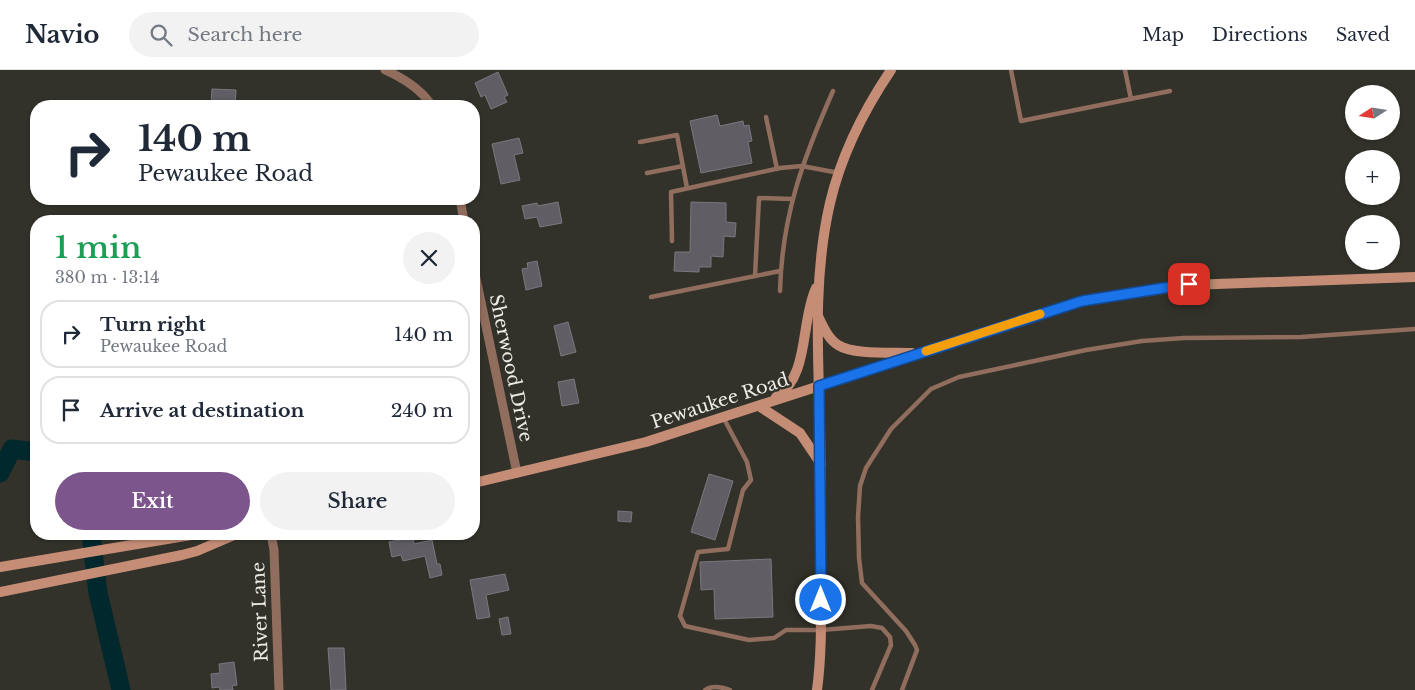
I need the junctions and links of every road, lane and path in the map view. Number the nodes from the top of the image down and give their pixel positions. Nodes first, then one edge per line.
1 (385, 70) edge
2 (891, 70) edge
3 (1011, 70) edge
4 (1125, 70) edge
5 (833, 91) dead end
6 (1170, 91) dead end
7 (1131, 99) junction
8 (427, 100) edge
9 (766, 117) dead end
10 (640, 142) dead end
11 (683, 166) junction
12 (802, 166) junction
13 (777, 169) junction
14 (839, 173) junction
15 (647, 174) dead end
16 (687, 188) junction
17 (792, 199) junction
18 (672, 241) dead end
19 (780, 271) junction
20 (755, 276) junction
21 (1415, 277) edge
22 (819, 282) junction
23 (780, 291) dead end
24 (480, 297) edge
25 (651, 297) dead end
26 (818, 315) junction
27 (1415, 329) edge
28 (919, 353) junction
29 (819, 386) junction
30 (763, 404) junction
31 (724, 417) junction
32 (821, 465) junction
33 (517, 473) junction
34 (480, 482) edge
35 (162, 540) edge
36 (224, 540) edge
37 (272, 540) edge
38 (0, 567) edge
39 (0, 592) edge
40 (821, 630) junction
41 (279, 690) edge
42 (705, 690) edge
43 (730, 690) edge
44 (817, 690) edge
45 (872, 690) edge
46 (902, 690) edge

1 - 8 street
2 - 14 main road
3 - 7 lane
4 - 7 lane
5 - 12 lane
6 - 7 lane
9 - 13 lane
10 - 11 lane
11 - 15 lane
11 - 16 lane
12 - 13 lane
12 - 14 lane
12 - 17 lane
13 - 16 lane
14 - 22 main road
16 - 18 lane
17 - 19 lane
17 - 20 lane
19 - 20 lane
19 - 23 lane
20 - 25 lane
21 - 28 main road, Pewaukee Road
22 - 26 main road
22 - 30 main road
24 - 33 street, Sherwood Drive
26 - 28 main road
26 - 29 main road
27 - 46 lane
28 - 29 main road, Pewaukee Road
29 - 30 main road, Pewaukee Road
29 - 32 main road
30 - 31 main road, Pewaukee Road
30 - 32 main road
31 - 33 main road, Pewaukee Road
31 - 40 lane
32 - 40 main road
33 - 34 main road, Pewaukee Road
35 - 38 main road
36 - 39 main road
37 - 41 street, River Lane
40 - 44 main road
40 - 45 lane
42 - 43 lane

